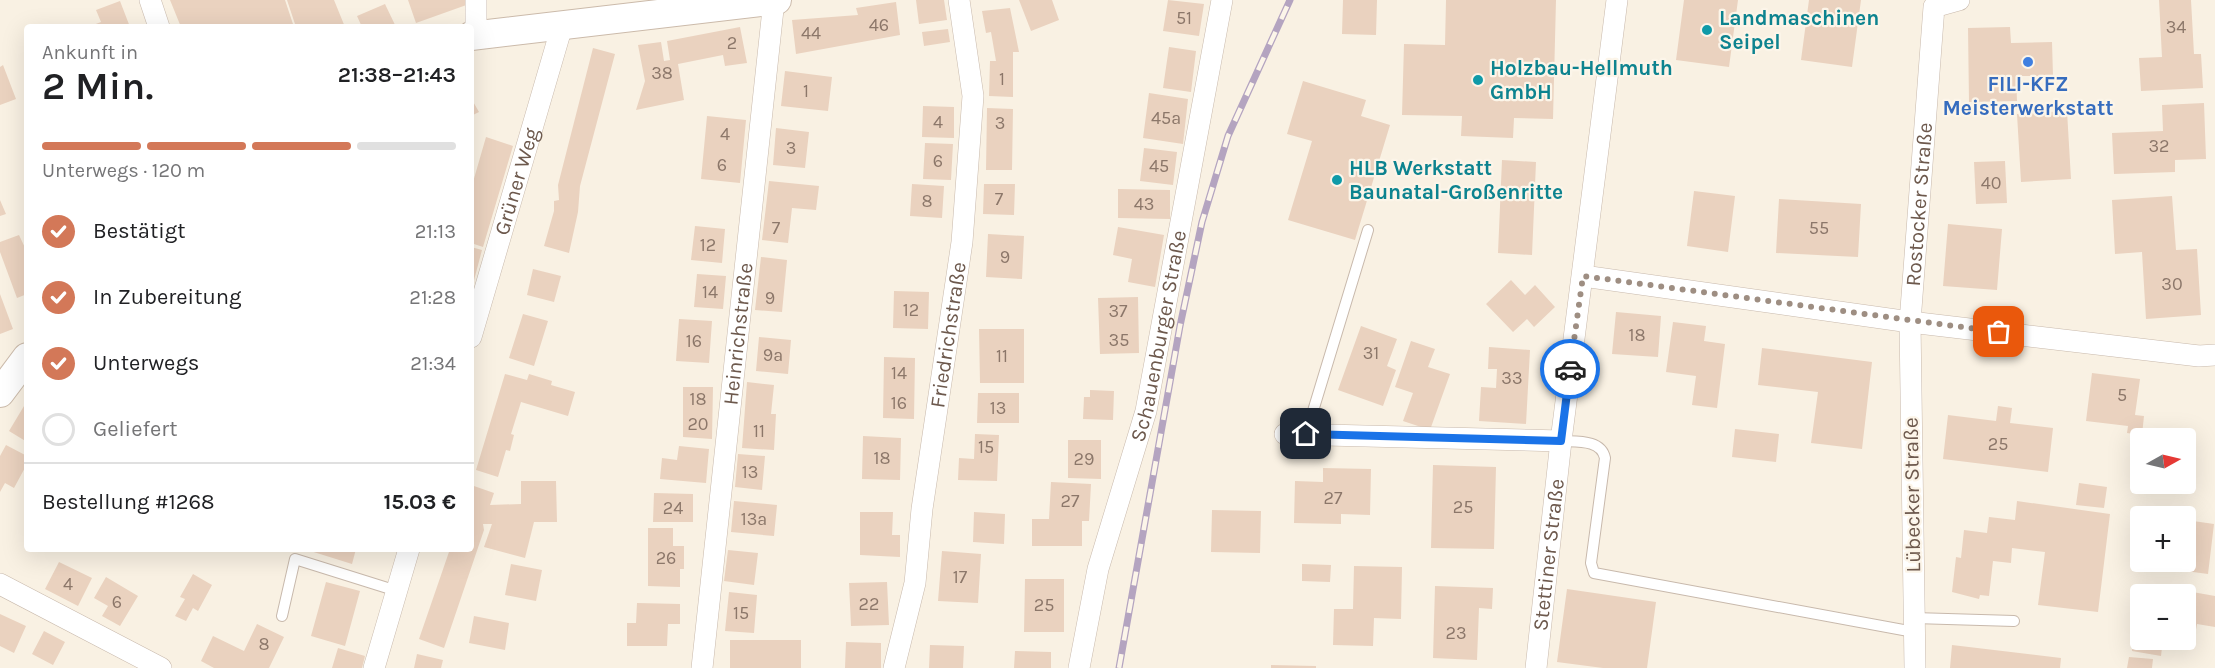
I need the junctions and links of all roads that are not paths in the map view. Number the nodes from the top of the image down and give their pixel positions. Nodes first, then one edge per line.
1 (150, 0) edge
2 (476, 0) edge
3 (775, 0) edge
4 (959, 0) edge
5 (1222, 0) edge
6 (1617, 0) edge
7 (1949, 1) edge
8 (158, 24) edge
9 (474, 24) edge
10 (561, 26) junction
11 (474, 35) edge
12 (1368, 230) dead end
13 (1583, 276) junction
14 (1910, 322) junction
15 (474, 327) edge
16 (2215, 355) edge
17 (24, 361) edge
18 (0, 393) edge
19 (1285, 434) dead end
20 (1306, 434) junction
21 (1561, 441) junction
22 (408, 552) edge
23 (0, 584) edge
24 (397, 591) junction
25 (282, 616) dead end
26 (2014, 621) dead end
27 (1914, 625) junction
28 (161, 668) edge
29 (374, 668) edge
30 (702, 668) edge
31 (894, 668) edge
32 (1079, 668) edge
33 (1536, 668) edge
34 (1915, 668) edge

1 - 8 street
2 - 9 street
3 - 10 street
3 - 30 street, Heinrichstraße
4 - 31 street, Friedrichstraße
5 - 32 street, Schauenburger Straße
6 - 13 street, Stettiner Straße
7 - 14 street, Rostocker Straße
10 - 11 street
10 - 15 street, Grüner Weg
12 - 20 lane
13 - 14 street
13 - 21 street, Stettiner Straße
14 - 16 street
14 - 27 street, Lübecker Straße
17 - 18 street
19 - 20 street
20 - 21 street
21 - 27 lane
21 - 33 street, Stettiner Straße
22 - 24 street
23 - 28 street
24 - 25 lane
24 - 29 street
26 - 27 lane
27 - 34 street, Lübecker Straße

